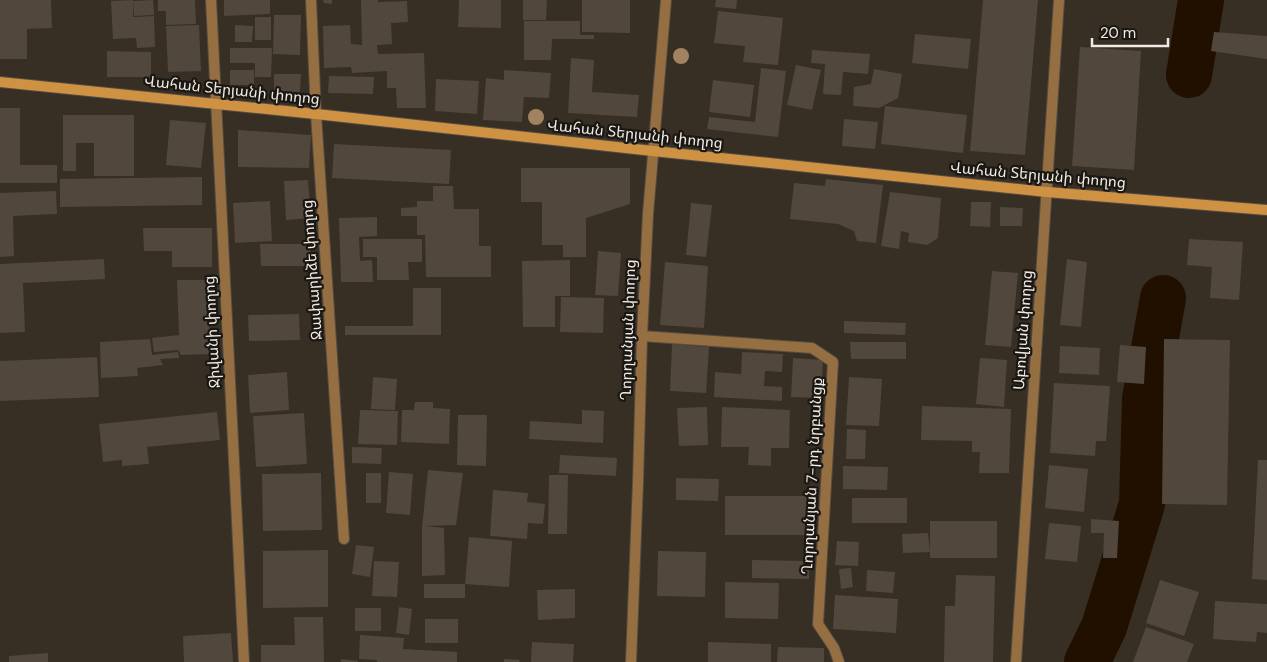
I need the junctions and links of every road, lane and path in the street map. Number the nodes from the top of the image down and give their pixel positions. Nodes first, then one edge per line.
1 (211, 0) edge
2 (311, 0) edge
3 (666, 0) edge
4 (1059, 0) edge
5 (0, 82) edge
6 (215, 103) junction
7 (316, 114) junction
8 (653, 151) junction
9 (1047, 192) junction
10 (1267, 210) edge
11 (642, 336) junction
12 (344, 539) dead end
13 (244, 662) edge
14 (631, 662) edge
15 (839, 662) edge
16 (1016, 662) edge

1 - 6 street, Ջիվանի փողոց
2 - 7 street, Ջափարիձե փողոց
3 - 8 street, Ղորղանյան փողոց
4 - 9 street, Աբովյան փողոց
5 - 6 street, Վահան Տերյանի փողոց
6 - 7 street, Վահան Տերյանի փողոց
6 - 13 street, Ջիվանի փողոց
7 - 8 street, Վահան Տերյանի փողոց
7 - 12 street, Ջափարիձե փողոց
8 - 9 street, Վահան Տերյանի փողոց
8 - 11 street, Ղորղանյան փողոց
9 - 10 street, Վահան Տերյանի փողոց
9 - 16 street, Աբովյան փողոց
11 - 14 street, Ղորղանյան փողոց
11 - 15 street, Ղորղանյան 7-րդ նրբանցք

